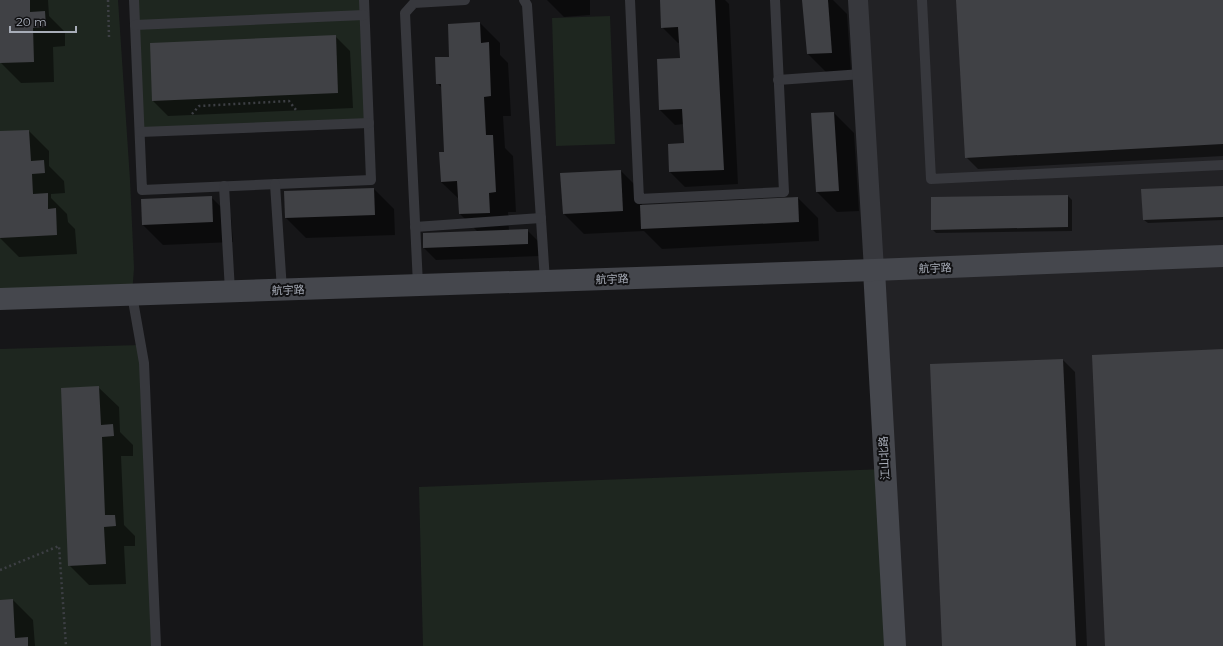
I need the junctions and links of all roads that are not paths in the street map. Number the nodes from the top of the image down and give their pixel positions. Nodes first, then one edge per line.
1 (134, 0) edge
2 (364, 0) edge
3 (465, 0) edge
4 (524, 0) edge
5 (630, 0) edge
6 (775, 0) edge
7 (858, 0) edge
8 (922, 0) edge
9 (364, 15) junction
10 (135, 25) junction
11 (862, 74) junction
12 (778, 80) junction
13 (369, 123) junction
14 (140, 132) junction
15 (1223, 165) edge
16 (275, 184) junction
17 (224, 186) junction
18 (541, 218) junction
19 (415, 227) junction
20 (1223, 256) edge
21 (874, 270) junction
22 (545, 281) junction
23 (418, 285) junction
24 (282, 290) junction
25 (230, 292) junction
26 (132, 295) junction
27 (0, 299) edge
28 (156, 646) edge
29 (895, 646) edge

1 - 10 lane
2 - 9 lane
3 - 19 lane
4 - 18 lane
5 - 12 lane
6 - 12 lane
7 - 11 street
8 - 15 lane
9 - 10 lane
9 - 13 lane
10 - 14 lane
11 - 12 lane
11 - 21 street
13 - 14 lane
13 - 16 lane
14 - 17 lane
16 - 17 lane
16 - 24 lane
17 - 25 lane
18 - 19 lane
18 - 22 lane
19 - 23 lane
20 - 21 street, 航宇路
21 - 22 street, 航宇路
21 - 29 street, 江山北路
22 - 23 street, 航宇路
23 - 24 street, 航宇路
24 - 25 street, 航宇路
25 - 26 street, 航宇路
26 - 27 street, 航宇路
26 - 28 lane

